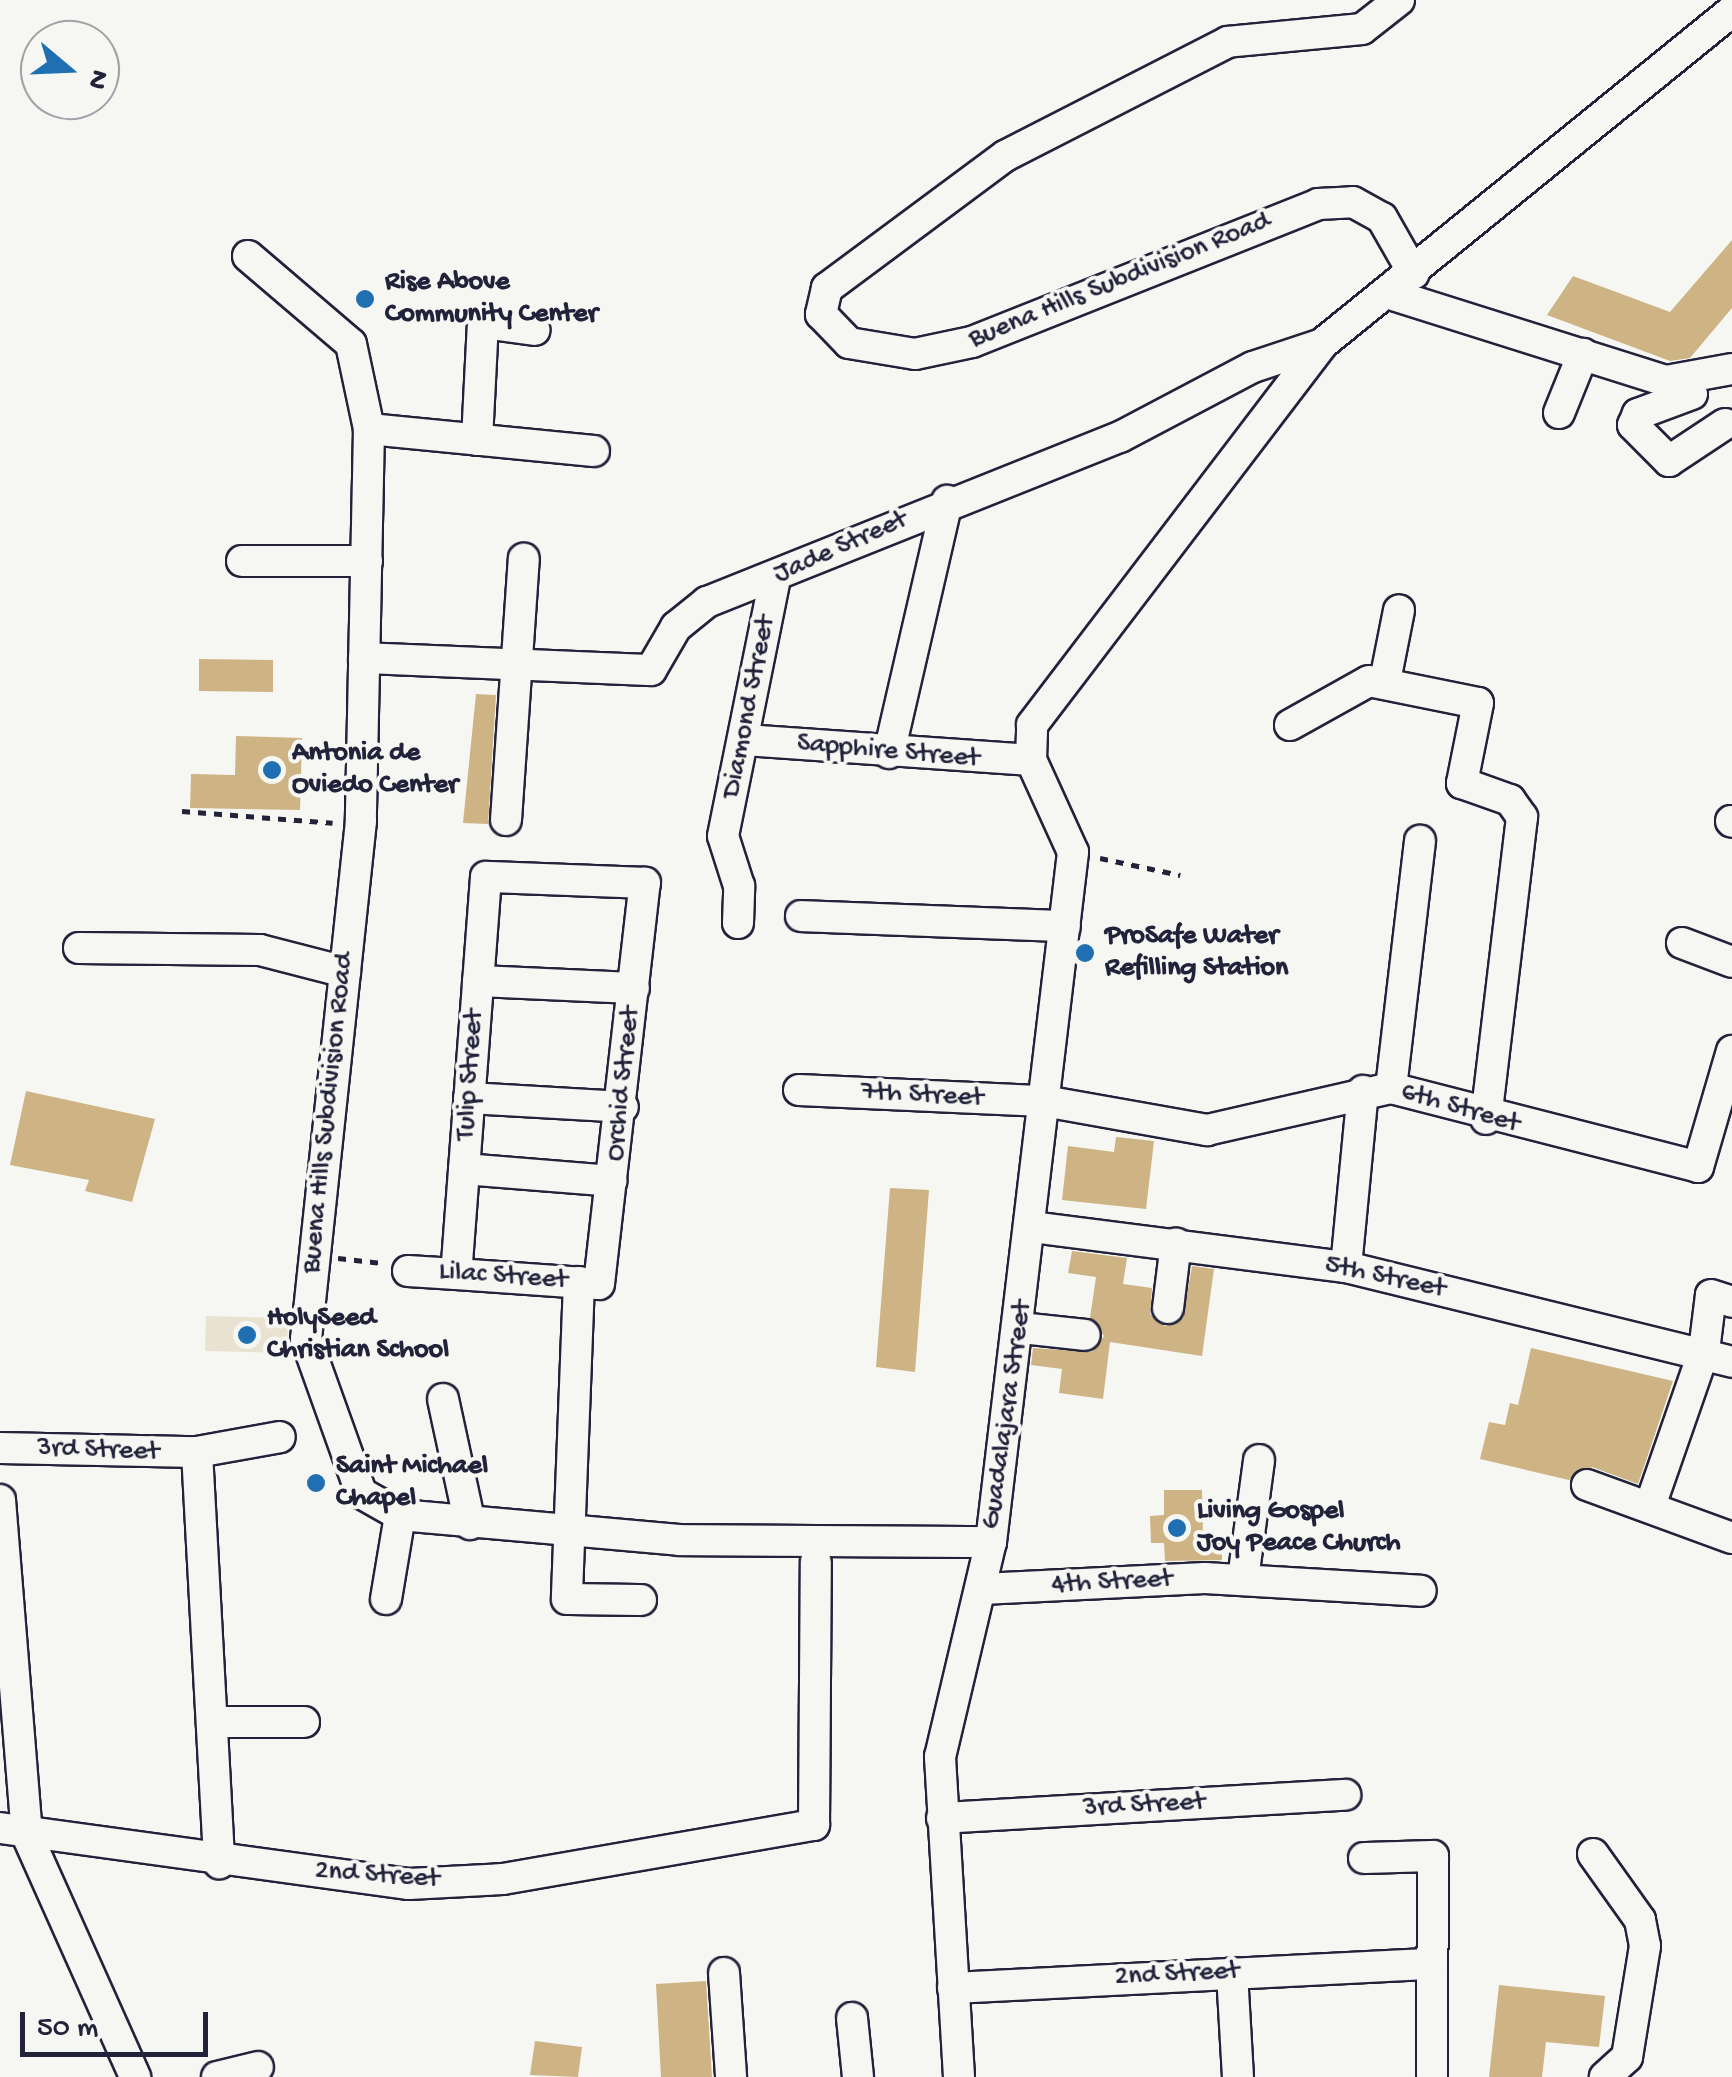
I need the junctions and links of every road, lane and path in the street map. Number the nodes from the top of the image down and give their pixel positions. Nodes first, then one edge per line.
1 (1399, 0) edge
2 (1732, 11) edge
3 (248, 256) dead end
4 (1403, 284) junction
5 (535, 330) dead end
6 (1322, 344) junction
7 (1583, 354) junction
8 (1732, 368) edge
9 (1688, 388) junction
10 (1559, 414) dead end
11 (1729, 427) edge
12 (369, 429) junction
13 (476, 440) junction
14 (594, 451) dead end
15 (946, 501) junction
16 (242, 560) dead end
17 (524, 560) dead end
18 (367, 561) junction
19 (776, 579) junction
20 (1399, 610) dead end
21 (364, 658) junction
22 (518, 663) junction
23 (1385, 681) junction
24 (1290, 725) dead end
25 (744, 740) junction
26 (888, 753) junction
27 (1031, 760) junction
28 (182, 811) dead end
29 (506, 820) dead end
30 (361, 821) junction
31 (1420, 841) dead end
32 (1073, 852) junction
33 (1180, 875) dead end
34 (486, 876) joint
35 (800, 916) dead end
36 (738, 923) dead end
37 (1066, 926) junction
38 (1682, 943) dead end
39 (80, 948) dead end
40 (1732, 962) edge
41 (344, 972) junction
42 (478, 982) junction
43 (634, 988) junction
44 (1732, 1050) edge
45 (1377, 1089) junction
46 (799, 1090) dead end
47 (469, 1098) junction
48 (1044, 1101) junction
49 (622, 1107) junction
50 (1486, 1119) junction
51 (464, 1170) junction
52 (612, 1181) junction
53 (1032, 1226) junction
54 (1176, 1243) junction
55 (330, 1257) dead end
56 (1346, 1267) junction
57 (408, 1271) joint
58 (456, 1274) junction
59 (589, 1283) junction
60 (1732, 1302) edge
61 (1168, 1308) dead end
62 (1021, 1328) junction
63 (1086, 1335) dead end
64 (1718, 1356) edge
65 (443, 1399) dead end
66 (280, 1437) dead end
67 (0, 1448) edge
68 (197, 1452) junction
69 (1259, 1460) dead end
70 (1587, 1484) dead end
71 (0, 1500) edge
72 (1650, 1506) junction
73 (400, 1515) junction
74 (470, 1524) junction
75 (569, 1530) junction
76 (1732, 1538) edge
77 (991, 1542) junction
78 (816, 1562) dead end
79 (1243, 1579) junction
80 (982, 1590) junction
81 (1421, 1591) dead end
82 (386, 1599) dead end
83 (642, 1600) dead end
84 (5, 1659) edge
85 (213, 1722) junction
86 (304, 1722) dead end
87 (1345, 1795) dead end
88 (942, 1818) junction
89 (13, 1832) edge
90 (1594, 1854) dead end
91 (1364, 1858) dead end
92 (219, 1864) junction
93 (1431, 1964) junction
94 (1232, 1972) junction
95 (724, 1973) dead end
96 (953, 1988) junction
97 (852, 2018) dead end
98 (258, 2067) dead end
99 (1432, 2076) edge
100 (135, 2077) edge
101 (218, 2077) edge
102 (731, 2077) edge
103 (858, 2077) edge
104 (959, 2077) edge
105 (1238, 2077) edge
106 (1605, 2077) edge

1 - 4 street, Buena Hills Subdivision Road
2 - 4 street
3 - 12 street, Buena Hills Subdivision Road
4 - 6 street
4 - 7 street
5 - 13 street
6 - 15 street, Jade Street
6 - 27 street
7 - 9 street
7 - 10 street
8 - 9 street
9 - 11 street
9 - 11 street
12 - 13 street
12 - 18 street, Buena Hills Subdivision Road
13 - 14 street
15 - 19 street, Jade Street
15 - 26 street
16 - 18 street
17 - 22 street
18 - 21 street, Buena Hills Subdivision Road
19 - 22 street, Jade Street
19 - 25 street, Diamond Street
20 - 23 street
21 - 22 street, Jade Street
21 - 30 street, Buena Hills Subdivision Road
22 - 29 street
23 - 24 street
23 - 50 street
25 - 26 street, Sapphire Street
25 - 36 street, Diamond Street
26 - 27 street, Sapphire Street
27 - 32 street, Guadalajara Street
28 - 30 path
30 - 41 street, Buena Hills Subdivision Road
31 - 45 street
32 - 33 path
32 - 37 street, Guadalajara Street
34 - 42 street, Tulip Street
34 - 43 street, Orchid Street
35 - 37 street
37 - 48 street, Guadalajara Street
38 - 40 street
39 - 41 street
41 - 73 street, Buena Hills Subdivision Road
42 - 43 street
42 - 47 street, Tulip Street
43 - 49 street, Orchid Street
44 - 50 street, 6th Street
45 - 48 street, 6th Street
45 - 50 street, 6th Street
45 - 56 street
46 - 48 street, 7th Street
47 - 49 street
47 - 51 street, Tulip Street
48 - 53 street, Guadalajara Street
49 - 52 street, Orchid Street
51 - 52 street
51 - 58 street, Tulip Street
52 - 59 street, Orchid Street
53 - 54 street, 5th Street
53 - 62 street, Guadalajara Street
54 - 56 street, 5th Street
54 - 61 street
55 - 57 path
56 - 64 street, 5th Street
57 - 58 street, Lilac Street
58 - 59 street, Lilac Street
59 - 75 street, Orchid Street
60 - 64 street
62 - 63 street
62 - 77 street, Guadalajara Street
64 - 72 street
65 - 74 street
66 - 68 street, 3rd Street
67 - 68 street, 3rd Street
68 - 85 street
69 - 79 street
70 - 72 street
71 - 84 street
72 - 76 street
73 - 74 street, Buena Hills Subdivision Road
73 - 82 street
74 - 75 street, Buena Hills Subdivision Road
75 - 77 street, Buena Hills Subdivision Road
75 - 83 street, Orchid Street
77 - 80 street, Guadalajara Street
78 - 92 street, 2nd Street
79 - 80 street, 4th Street
79 - 81 street, 4th Street
80 - 88 street, Guadalajara Street
84 - 89 street
85 - 86 street
85 - 92 street
87 - 88 street, 3rd Street
88 - 96 street, Guadalajara Street
89 - 92 street, 2nd Street
89 - 100 street
90 - 106 street
91 - 93 street
93 - 94 street, 2nd Street
93 - 99 street
94 - 96 street, 2nd Street
94 - 105 street
95 - 102 street
96 - 104 street, Guadalajara Street
97 - 103 street
98 - 101 street

